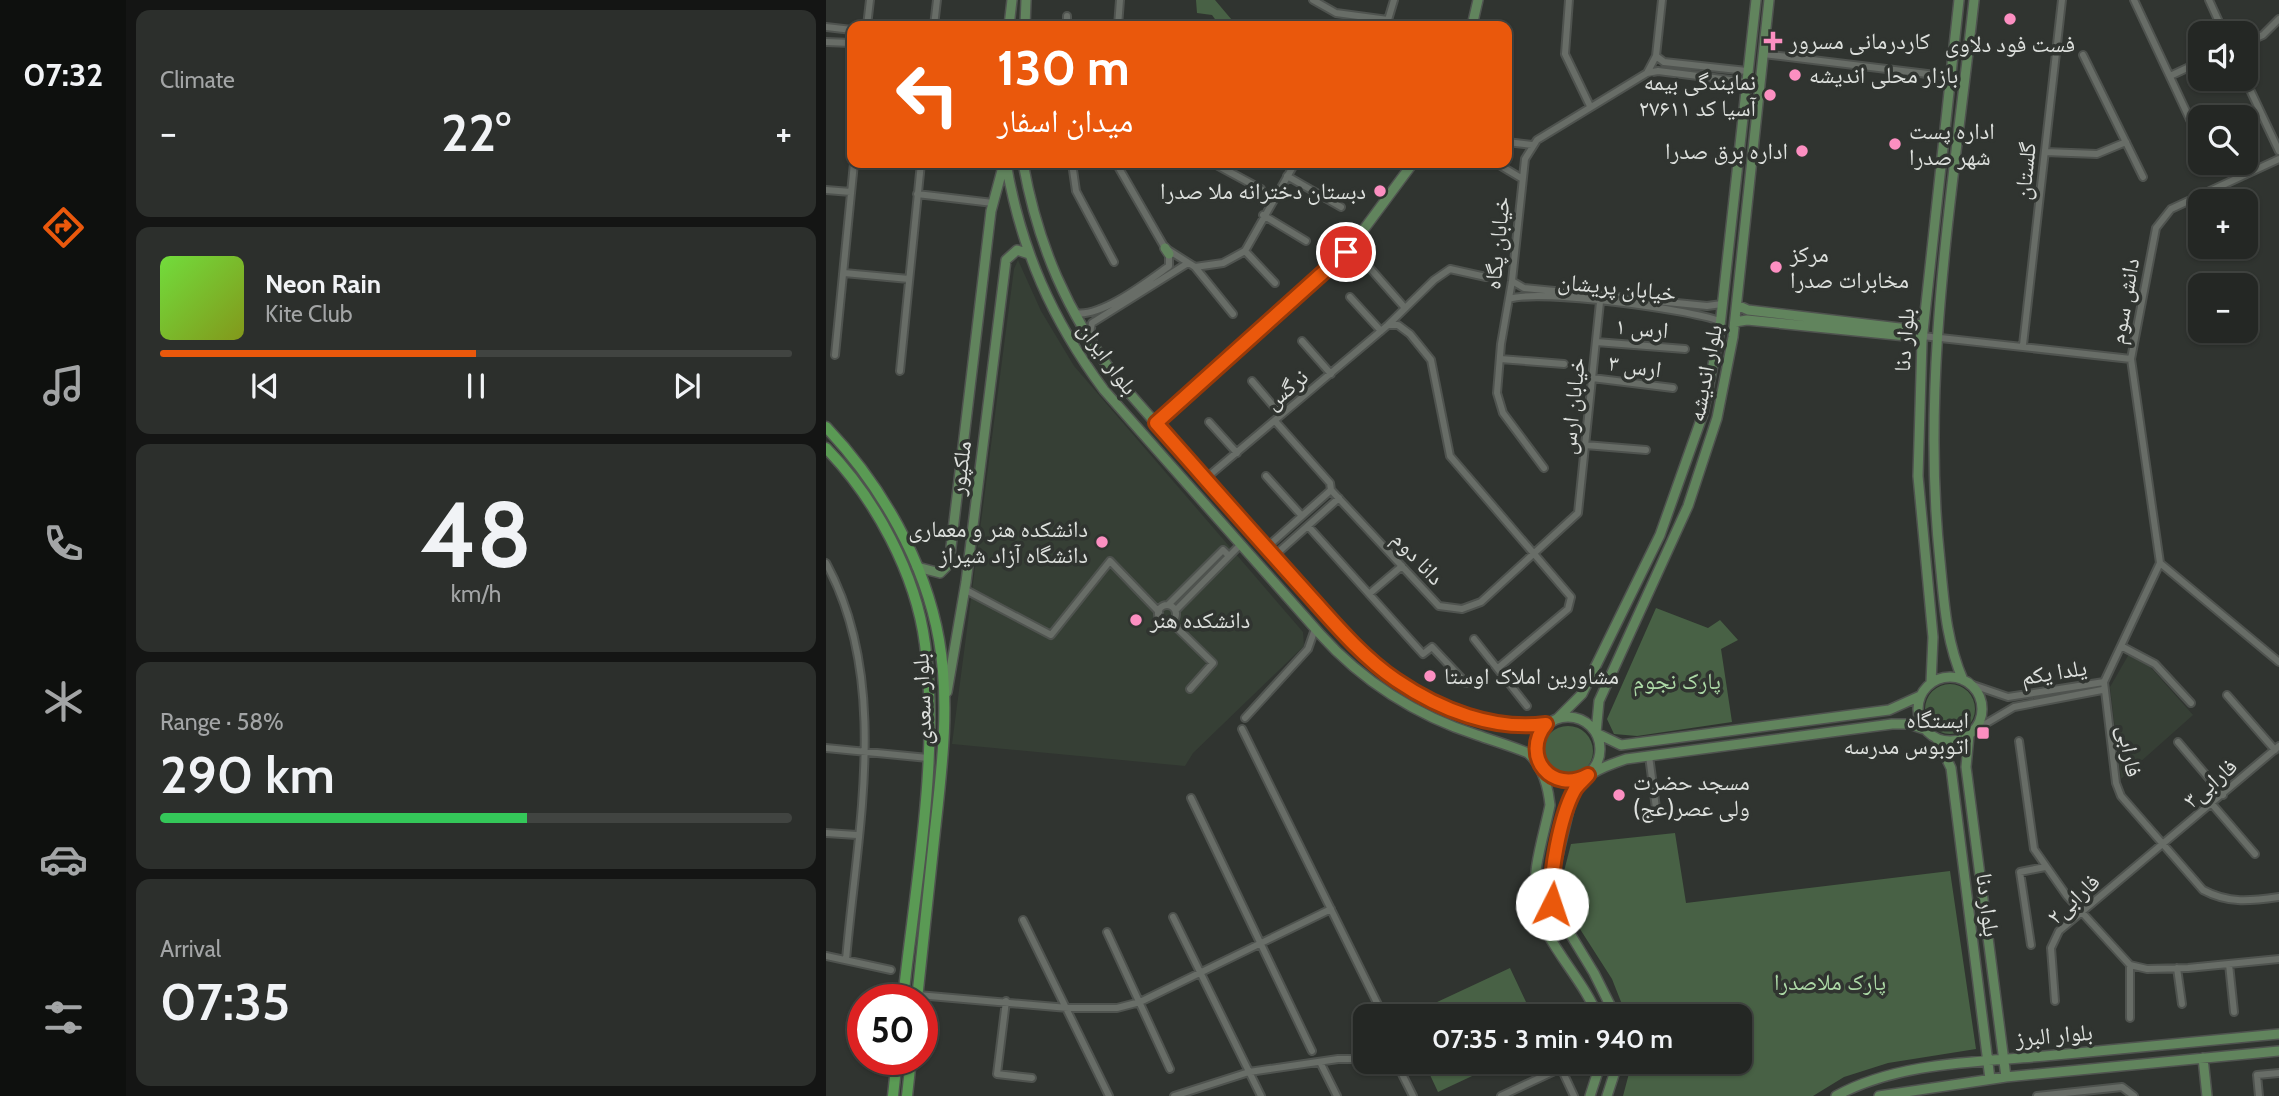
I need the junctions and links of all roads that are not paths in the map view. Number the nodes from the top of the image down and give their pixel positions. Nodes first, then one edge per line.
1 (870, 0) edge
2 (937, 0) edge
3 (1012, 0) edge
4 (1026, 0) edge
5 (1119, 0) edge
6 (1312, 0) edge
7 (1394, 0) edge
8 (1478, 0) edge
9 (1569, 0) edge
10 (1662, 0) edge
11 (1756, 0) edge
12 (1769, 0) edge
13 (1959, 0) edge
14 (1974, 0) edge
15 (2062, 0) edge
16 (2134, 0) edge
17 (2209, 0) edge
18 (1066, 16) dead end
19 (2279, 19) edge
20 (868, 21) edge
21 (935, 21) edge
22 (1009, 21) edge
23 (1025, 21) edge
24 (1066, 21) edge
25 (1118, 21) edge
26 (1473, 21) edge
27 (2219, 21) edge
28 (826, 27) edge
29 (847, 29) edge
30 (2258, 37) edge
31 (826, 42) edge
32 (847, 43) edge
33 (1763, 54) junction
34 (2083, 55) dead end
35 (1656, 56) junction
36 (2188, 67) edge
37 (1747, 71) junction
38 (1647, 73) junction
39 (2169, 76) junction
40 (1952, 77) junction
41 (1746, 82) junction
42 (2251, 91) edge
43 (1590, 106) junction
44 (2188, 116) edge
45 (2126, 142) junction
46 (1512, 143) edge
47 (1532, 145) junction
48 (2279, 151) edge
49 (2045, 152) junction
50 (2279, 159) edge
51 (853, 168) edge
52 (920, 168) edge
53 (1004, 168) edge
54 (1006, 168) edge
55 (1025, 168) edge
56 (1073, 168) edge
57 (1119, 168) edge
58 (1222, 168) edge
59 (1292, 168) edge
60 (1409, 168) edge
61 (1504, 168) edge
62 (1287, 176) junction
63 (2143, 177) dead end
64 (1521, 178) junction
65 (1261, 189) dead end
66 (2216, 189) edge
67 (826, 190) edge
68 (851, 192) junction
69 (917, 194) junction
70 (2188, 201) edge
71 (993, 203) junction
72 (1341, 207) dead end
73 (1264, 215) junction
74 (1306, 241) dead end
75 (1167, 251) junction
76 (1245, 251) junction
77 (1029, 254) junction
78 (1362, 259) dead end
79 (1114, 262) dead end
80 (1192, 265) junction
81 (844, 273) junction
82 (1486, 277) dead end
83 (909, 279) junction
84 (1513, 281) junction
85 (1275, 283) dead end
86 (1350, 297) dead end
87 (1509, 299) junction
88 (1600, 302) junction
89 (1722, 304) junction
90 (1737, 305) junction
91 (1405, 308) junction
92 (1073, 313) junction
93 (1233, 314) dead end
94 (1720, 321) junction
95 (1735, 322) junction
96 (1924, 322) junction
97 (1388, 325) junction
98 (1381, 331) junction
99 (1937, 337) junction
100 (1922, 339) junction
101 (1089, 340) junction
102 (1303, 341) dead end
103 (1596, 342) junction
104 (2023, 345) junction
105 (1685, 349) dead end
106 (835, 355) dead end
107 (1500, 359) junction
108 (2131, 359) junction
109 (1564, 364) dead end
110 (900, 371) dead end
111 (1331, 374) junction
112 (1592, 378) junction
113 (1252, 381) dead end
114 (1673, 388) dead end
115 (1282, 415) junction
116 (1275, 421) junction
117 (1209, 422) dead end
118 (1156, 423) junction
119 (826, 427) edge
120 (1585, 445) junction
121 (826, 448) edge
122 (1646, 450) dead end
123 (1237, 453) junction
124 (1544, 468) dead end
125 (1266, 475) dead end
126 (1205, 479) junction
127 (1331, 490) junction
128 (1339, 498) junction
129 (1578, 513) joint
130 (1302, 516) junction
131 (1308, 526) junction
132 (1241, 544) junction
133 (1266, 548) junction
134 (1533, 554) junction
135 (1229, 556) junction
136 (1274, 556) junction
137 (826, 563) edge
138 (2160, 564) junction
139 (1402, 566) junction
140 (917, 567) junction
141 (835, 579) junction
142 (826, 582) edge
143 (964, 589) junction
144 (1368, 594) junction
145 (1168, 605) junction
146 (1175, 610) junction
147 (1159, 611) junction
148 (1171, 622) junction
149 (1315, 629) junction
150 (1474, 639) dead end
151 (2121, 646) junction
152 (2279, 662) edge
153 (1498, 668) junction
154 (1966, 682) junction
155 (1466, 683) dead end
156 (1931, 683) junction
157 (2103, 686) junction
158 (1189, 689) dead end
159 (2227, 695) dead end
160 (1920, 696) junction
161 (1440, 703) junction
162 (2191, 703) dead end
163 (1527, 706) dead end
164 (944, 708) junction
165 (1432, 717) junction
166 (1245, 718) dead end
167 (1558, 718) junction
168 (1546, 724) junction
169 (1242, 729) dead end
170 (1924, 729) junction
171 (1972, 732) junction
172 (1596, 733) junction
173 (1937, 739) junction
174 (2019, 741) dead end
175 (2178, 742) dead end
176 (826, 748) edge
177 (2277, 748) edge
178 (864, 752) junction
179 (1649, 756) junction
180 (928, 758) junction
181 (1538, 761) junction
182 (1588, 775) junction
183 (2223, 795) junction
184 (1191, 798) dead end
185 (2212, 804) junction
186 (1656, 808) dead end
187 (826, 833) edge
188 (857, 835) junction
189 (2164, 846) junction
190 (2255, 853) dead end
191 (2045, 867) junction
192 (2279, 897) edge
193 (1331, 909) junction
194 (2082, 912) junction
195 (1173, 917) dead end
196 (1023, 920) dead end
197 (1107, 932) dead end
198 (1260, 942) junction
199 (2031, 945) dead end
200 (826, 956) edge
201 (2279, 959) edge
202 (846, 960) junction
203 (2229, 964) junction
204 (2130, 965) junction
205 (2177, 968) junction
206 (891, 970) dead end
207 (1201, 973) junction
208 (904, 984) edge
209 (918, 984) edge
210 (938, 998) edge
211 (1006, 1001) junction
212 (2055, 1001) dead end
213 (1140, 1002) junction
214 (1378, 1004) edge
215 (1592, 1004) edge
216 (1610, 1004) edge
217 (2182, 1004) dead end
218 (1068, 1008) junction
219 (2234, 1012) dead end
220 (2130, 1018) dead end
221 (2279, 1034) edge
222 (1312, 1051) dead end
223 (2279, 1051) edge
224 (2025, 1058) junction
225 (2203, 1058) junction
226 (2004, 1059) junction
227 (1353, 1060) edge
228 (1988, 1061) junction
229 (1321, 1064) junction
230 (1170, 1069) dead end
231 (1250, 1072) junction
232 (2279, 1073) edge
233 (1401, 1074) edge
234 (1597, 1074) edge
235 (1614, 1074) edge
236 (895, 1075) edge
237 (909, 1075) edge
238 (2026, 1075) junction
239 (2006, 1077) junction
240 (1032, 1078) dead end
241 (1990, 1079) junction
242 (1185, 1094) edge
243 (893, 1096) edge
244 (907, 1096) edge
245 (1109, 1096) edge
246 (1174, 1096) edge
247 (1261, 1096) edge
248 (1337, 1096) edge
249 (1413, 1096) edge
250 (1501, 1096) edge
251 (1574, 1096) edge
252 (1590, 1096) edge
253 (1607, 1096) edge
254 (1836, 1096) edge
255 (1879, 1096) edge
256 (2037, 1096) edge
257 (2134, 1096) edge
258 (2207, 1096) edge
259 (2259, 1096) edge

1 - 20 street
2 - 21 street
3 - 22 main road
4 - 23 main road
5 - 25 street
6 - 7 street
8 - 26 main road
9 - 43 street
10 - 35 street
11 - 37 main road, بلوار اندیشه
12 - 33 main road, بلوار اندیشه
13 - 40 main road, بلوار دنا
14 - 99 main road, بلوار دنا
15 - 49 street, گلستان
16 - 39 street
17 - 27 street
18 - 24 street
19 - 30 street
28 - 29 street
31 - 32 street
33 - 40 street
33 - 90 main road, بلوار اندیشه
34 - 45 street
35 - 37 street
35 - 38 street
36 - 39 street
37 - 41 main road, بلوار اندیشه
38 - 41 street
38 - 43 street
39 - 44 street
40 - 96 main road, بلوار دنا
41 - 89 main road, بلوار اندیشه
42 - 48 street
43 - 47 street
45 - 49 street
45 - 63 street
46 - 47 street
47 - 64 street, خیابان پگاه
49 - 104 street, گلستان
50 - 66 street, دانش سوم
51 - 68 street
52 - 69 street
53 - 71 main road, ملکپور
54 - 77 main road, بلوار ایران
55 - 92 main road, بلوار ایران
56 - 79 street
57 - 75 street
58 - 65 street
59 - 62 street
60 - 118 main road
61 - 64 street
62 - 72 street
62 - 73 street
64 - 84 street, خیابان پگاه
67 - 68 street
68 - 81 street
69 - 71 street
69 - 83 street
70 - 108 street, دانش سوم
71 - 140 main road, ملکپور
73 - 74 street
73 - 76 street
75 - 80 street
75 - 92 street
76 - 80 street
76 - 85 street
77 - 132 main road, بلوار ایران
77 - 143 main road, ملکپور
78 - 91 street
80 - 93 street
80 - 101 street
81 - 83 street
81 - 106 street
82 - 91 street, نرگس
83 - 110 street
84 - 87 street, خیابان پگاه
84 - 89 street, خیابان پریشان
86 - 98 street
87 - 88 street, خیابان پریشان
87 - 107 street, خیابان پگاه
88 - 94 street, خیابان پریشان
88 - 103 street, خیابان ارس
89 - 94 main road, بلوار اندیشه
90 - 95 main road, بلوار اندیشه
90 - 96 main road
91 - 97 street, نرگس
92 - 101 main road, بلوار ایران
94 - 167 main road, بلوار اندیشه
95 - 100 main road
95 - 172 main road, بلوار اندیشه
96 - 100 main road, بلوار دنا
97 - 98 street, نرگس
97 - 134 street
98 - 111 street, نرگس
99 - 100 street
99 - 104 street
99 - 154 main road, بلوار دنا
100 - 156 main road, بلوار دنا
101 - 118 main road, بلوار ایران
102 - 111 street
103 - 105 street, ارس ۱
103 - 112 street, خیابان ارس
104 - 108 street
107 - 109 street
107 - 124 street, خیابان پگاه
108 - 138 street, دانش سوم
111 - 115 street, نرگس
112 - 114 street, ارس ۳
112 - 120 street, خیابان ارس
113 - 115 street
115 - 116 street, نرگس
116 - 123 street, نرگس
116 - 127 street, دانا دوم
117 - 123 street
118 - 126 main road, بلوار ایران
119 - 140 main road, بلوار سعدی
120 - 122 street
120 - 129 street, خیابان ارس
121 - 180 main road, بلوار سعدی
123 - 126 street, نرگس
125 - 130 street
126 - 133 main road, بلوار ایران
127 - 128 street, دانا دوم
127 - 130 street
128 - 131 street
128 - 139 street, دانا دوم
129 - 134 street, دانا دوم
130 - 133 street
131 - 136 street
131 - 144 street
132 - 135 street
132 - 149 main road, بلوار ایران
133 - 136 main road, بلوار ایران
134 - 139 street, دانا دوم
134 - 153 street
135 - 145 street
135 - 146 street
136 - 161 main road, بلوار ایران
137 - 141 street
138 - 151 street
138 - 152 street
139 - 144 street
140 - 164 main road, بلوار سعدی
141 - 142 street
141 - 178 street
143 - 147 street
143 - 164 main road, ملکپور
144 - 155 street
145 - 146 street
145 - 147 street
146 - 148 street
147 - 148 street
148 - 158 street
149 - 165 main road, بلوار ایران
149 - 166 street
150 - 153 street
151 - 157 street
151 - 162 street
153 - 163 street
154 - 156 main road
154 - 157 street, یلدا یکم
154 - 171 main road
156 - 160 main road
157 - 171 street, یلدا یکم
157 - 189 street, فارابی
159 - 177 street
160 - 170 main road
160 - 172 main road
161 - 165 main road
161 - 168 main road, بلوار ایران
164 - 209 main road, بلوار سعدی
165 - 181 main road, بلوار ایران
167 - 168 main road
167 - 172 main road
168 - 181 main road
169 - 193 street
170 - 173 main road
170 - 179 main road
171 - 173 main road
171 - 226 main road, بلوار دنا
172 - 182 main road
173 - 228 main road, بلوار دنا
174 - 191 street
175 - 183 street
176 - 178 street
177 - 183 street, فارابی۳
178 - 180 street
178 - 188 street
179 - 182 main road
179 - 186 street
180 - 208 main road, بلوار سعدی
181 - 182 main road
181 - 215 main road
182 - 216 main road
183 - 185 street, فارابی۳
184 - 198 street
185 - 189 street, فارابی۳
185 - 190 street
187 - 188 street
188 - 202 street
189 - 192 street, فارابی
189 - 194 street, فارابی۲
191 - 194 street
191 - 199 street
193 - 198 street
193 - 214 street
194 - 204 street
194 - 212 street, فارابی۲
195 - 207 street
196 - 218 street
197 - 213 street
198 - 207 street
198 - 222 street
200 - 202 street
201 - 203 street
202 - 206 street
203 - 205 street
203 - 219 street
204 - 205 street
204 - 220 street
205 - 217 street
207 - 213 street
207 - 231 street
210 - 211 street
211 - 218 street
211 - 240 street
213 - 218 street
213 - 230 street
218 - 245 street
221 - 224 main road, بلوار البرز
223 - 225 main road, بلوار البرز
224 - 226 main road, بلوار البرز
224 - 238 main road
225 - 238 main road, بلوار البرز
225 - 258 main road
226 - 228 main road, بلوار البرز
226 - 239 main road, بلوار دنا
227 - 229 street
228 - 241 main road, بلوار دنا
228 - 254 main road, بلوار البرز
229 - 231 street
229 - 248 street
231 - 242 street
231 - 247 street
232 - 259 street
233 - 249 street
234 - 252 main road
235 - 253 main road
236 - 243 main road
237 - 244 main road
238 - 239 main road, بلوار البرز
239 - 241 main road, بلوار البرز
241 - 255 main road, بلوار البرز
242 - 246 street
250 - 251 street
256 - 257 street

